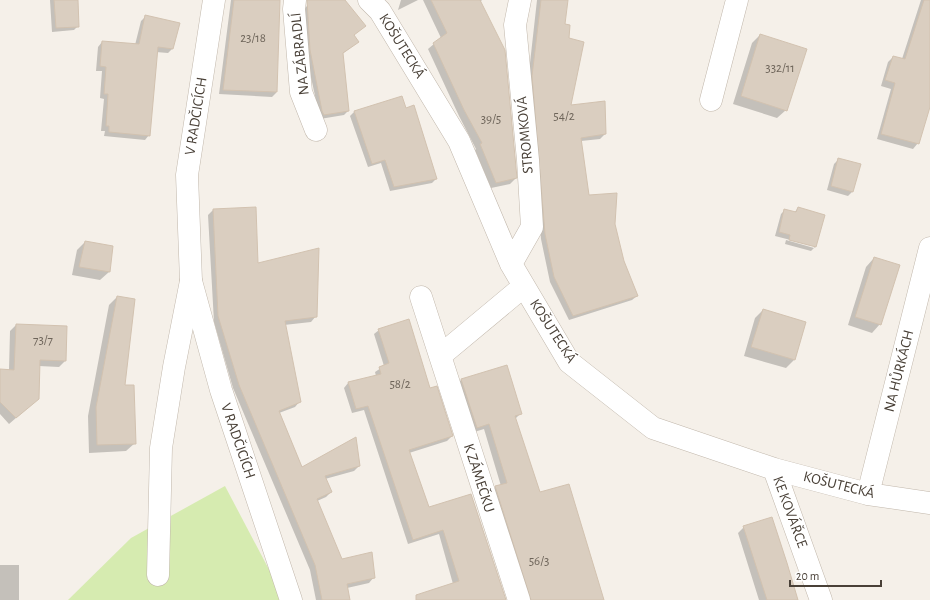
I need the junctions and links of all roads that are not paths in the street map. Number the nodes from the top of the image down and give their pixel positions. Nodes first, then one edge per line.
1 (214, 0) edge
2 (295, 0) edge
3 (369, 0) edge
4 (520, 0) edge
5 (737, 0) edge
6 (711, 100) dead end
7 (316, 130) dead end
8 (930, 248) edge
9 (511, 264) junction
10 (191, 281) junction
11 (524, 286) junction
12 (420, 297) dead end
13 (440, 356) junction
14 (774, 469) junction
15 (868, 494) junction
16 (929, 505) edge
17 (158, 575) dead end
18 (291, 600) edge
19 (519, 600) edge
20 (821, 600) edge

1 - 10 street, V RADČICÍCH
2 - 7 street, NA ZÁBRADLÍ
3 - 9 street, KOŠUTECKÁ
4 - 9 street, STROMKOVÁ
5 - 6 street
8 - 15 street, NA HŮRKÁCH
9 - 11 street, KOŠUTECKÁ
10 - 17 street, V RADČICÍCH
10 - 18 street, V RADČICÍCH
11 - 13 street
11 - 14 street, KOŠUTECKÁ
12 - 13 street, K ZÁMEČKU
13 - 19 street, K ZÁMEČKU
14 - 15 street, KOŠUTECKÁ
14 - 20 street, KE KOVÁŘCE
15 - 16 street, KOŠUTECKÁ

